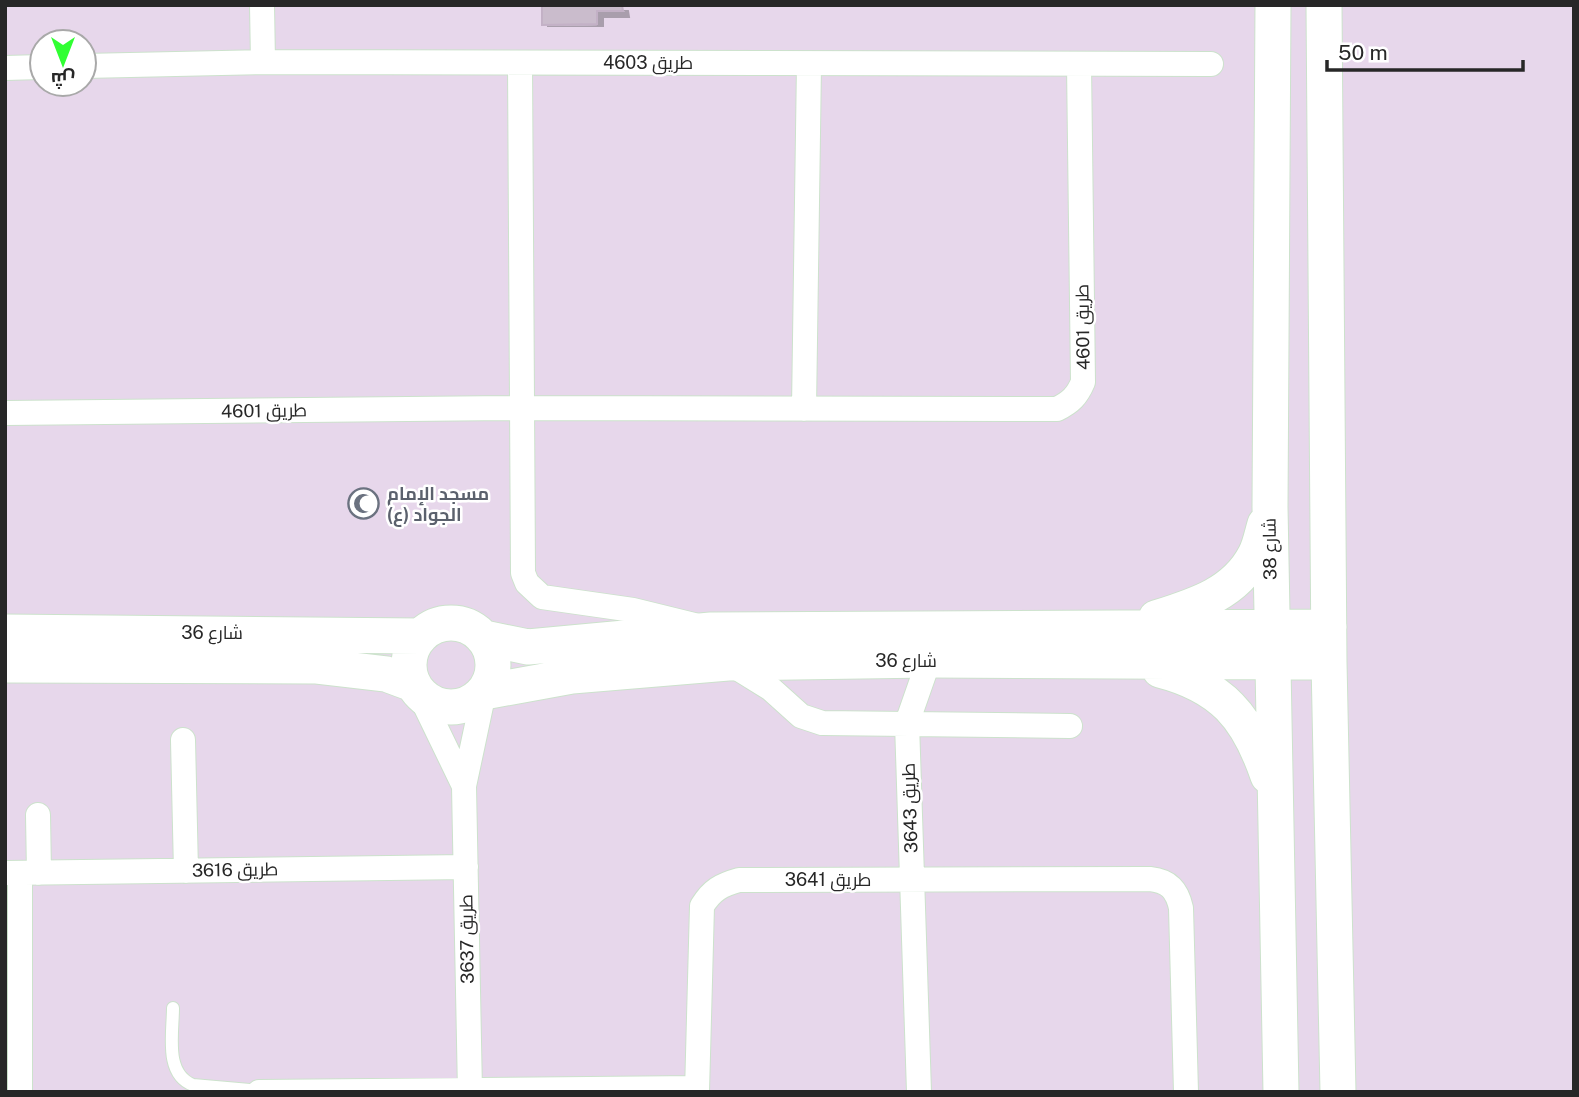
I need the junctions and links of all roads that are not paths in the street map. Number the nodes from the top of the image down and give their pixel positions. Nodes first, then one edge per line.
1 (262, 5) edge
2 (1273, 5) edge
3 (1324, 5) edge
4 (263, 62) junction
5 (520, 63) junction
6 (808, 64) junction
7 (1079, 64) junction
8 (1211, 64) dead end
9 (98, 66) edge
10 (28, 67) edge
11 (5, 68) edge
12 (522, 408) junction
13 (804, 409) junction
14 (5, 413) edge
15 (1270, 507) junction
16 (1272, 627) junction
17 (1329, 627) junction
18 (711, 630) junction
19 (5, 632) edge
20 (420, 636) junction
21 (484, 638) junction
22 (1128, 644) junction
23 (929, 660) junction
24 (1329, 662) junction
25 (728, 663) junction
26 (1273, 663) junction
27 (5, 665) edge
28 (416, 690) junction
29 (484, 692) junction
30 (907, 723) junction
31 (1070, 726) dead end
32 (183, 740) dead end
33 (464, 786) junction
34 (1277, 802) junction
35 (38, 815) dead end
36 (466, 867) junction
37 (186, 871) junction
38 (21, 873) edge
39 (912, 880) junction
40 (173, 1008) dead end
41 (697, 1090) edge
42 (260, 1091) edge
43 (470, 1091) edge
44 (20, 1092) edge
45 (919, 1092) edge
46 (1185, 1092) edge
47 (1281, 1092) edge
48 (1338, 1092) edge

1 - 4 street
2 - 15 street, شارع 38
3 - 17 street
4 - 5 street, طريق 4603
4 - 9 street, طريق 4603
5 - 6 street, طريق 4603
5 - 12 street
6 - 7 street, طريق 4603
6 - 13 street
7 - 8 street, طريق 4603
7 - 13 street, طريق 4601
10 - 11 street
12 - 13 street, طريق 4601
12 - 14 street, طريق 4601
12 - 18 street
15 - 16 street, شارع 38
15 - 22 street
16 - 17 street, شارع 36
16 - 22 street, شارع 36
16 - 26 street, شارع 38
17 - 24 street
18 - 21 street, شارع 36
18 - 22 street, شارع 36
19 - 20 street, شارع 36
20 - 21 street
20 - 28 street
21 - 29 street
22 - 23 street, شارع 36
22 - 26 street, شارع 36
22 - 34 street
23 - 25 street, شارع 36
23 - 30 street
24 - 26 street, شارع 36
24 - 48 street
25 - 29 street, شارع 36
25 - 30 street
26 - 34 street, شارع 38
27 - 28 street, شارع 36
28 - 29 street
28 - 33 street, طريق 3637
29 - 33 street, طريق 3637
30 - 31 street
30 - 39 street, طريق 3643
32 - 37 street
33 - 36 street, طريق 3637
34 - 47 street, شارع 38
35 - 38 street
36 - 37 street, طريق 3616
36 - 43 street, طريق 3637
37 - 38 street, طريق 3616
38 - 44 street
39 - 41 street, طريق 3641
39 - 45 street, طريق 3643
39 - 46 street, طريق 3641
40 - 42 lane
41 - 43 street
42 - 43 street

